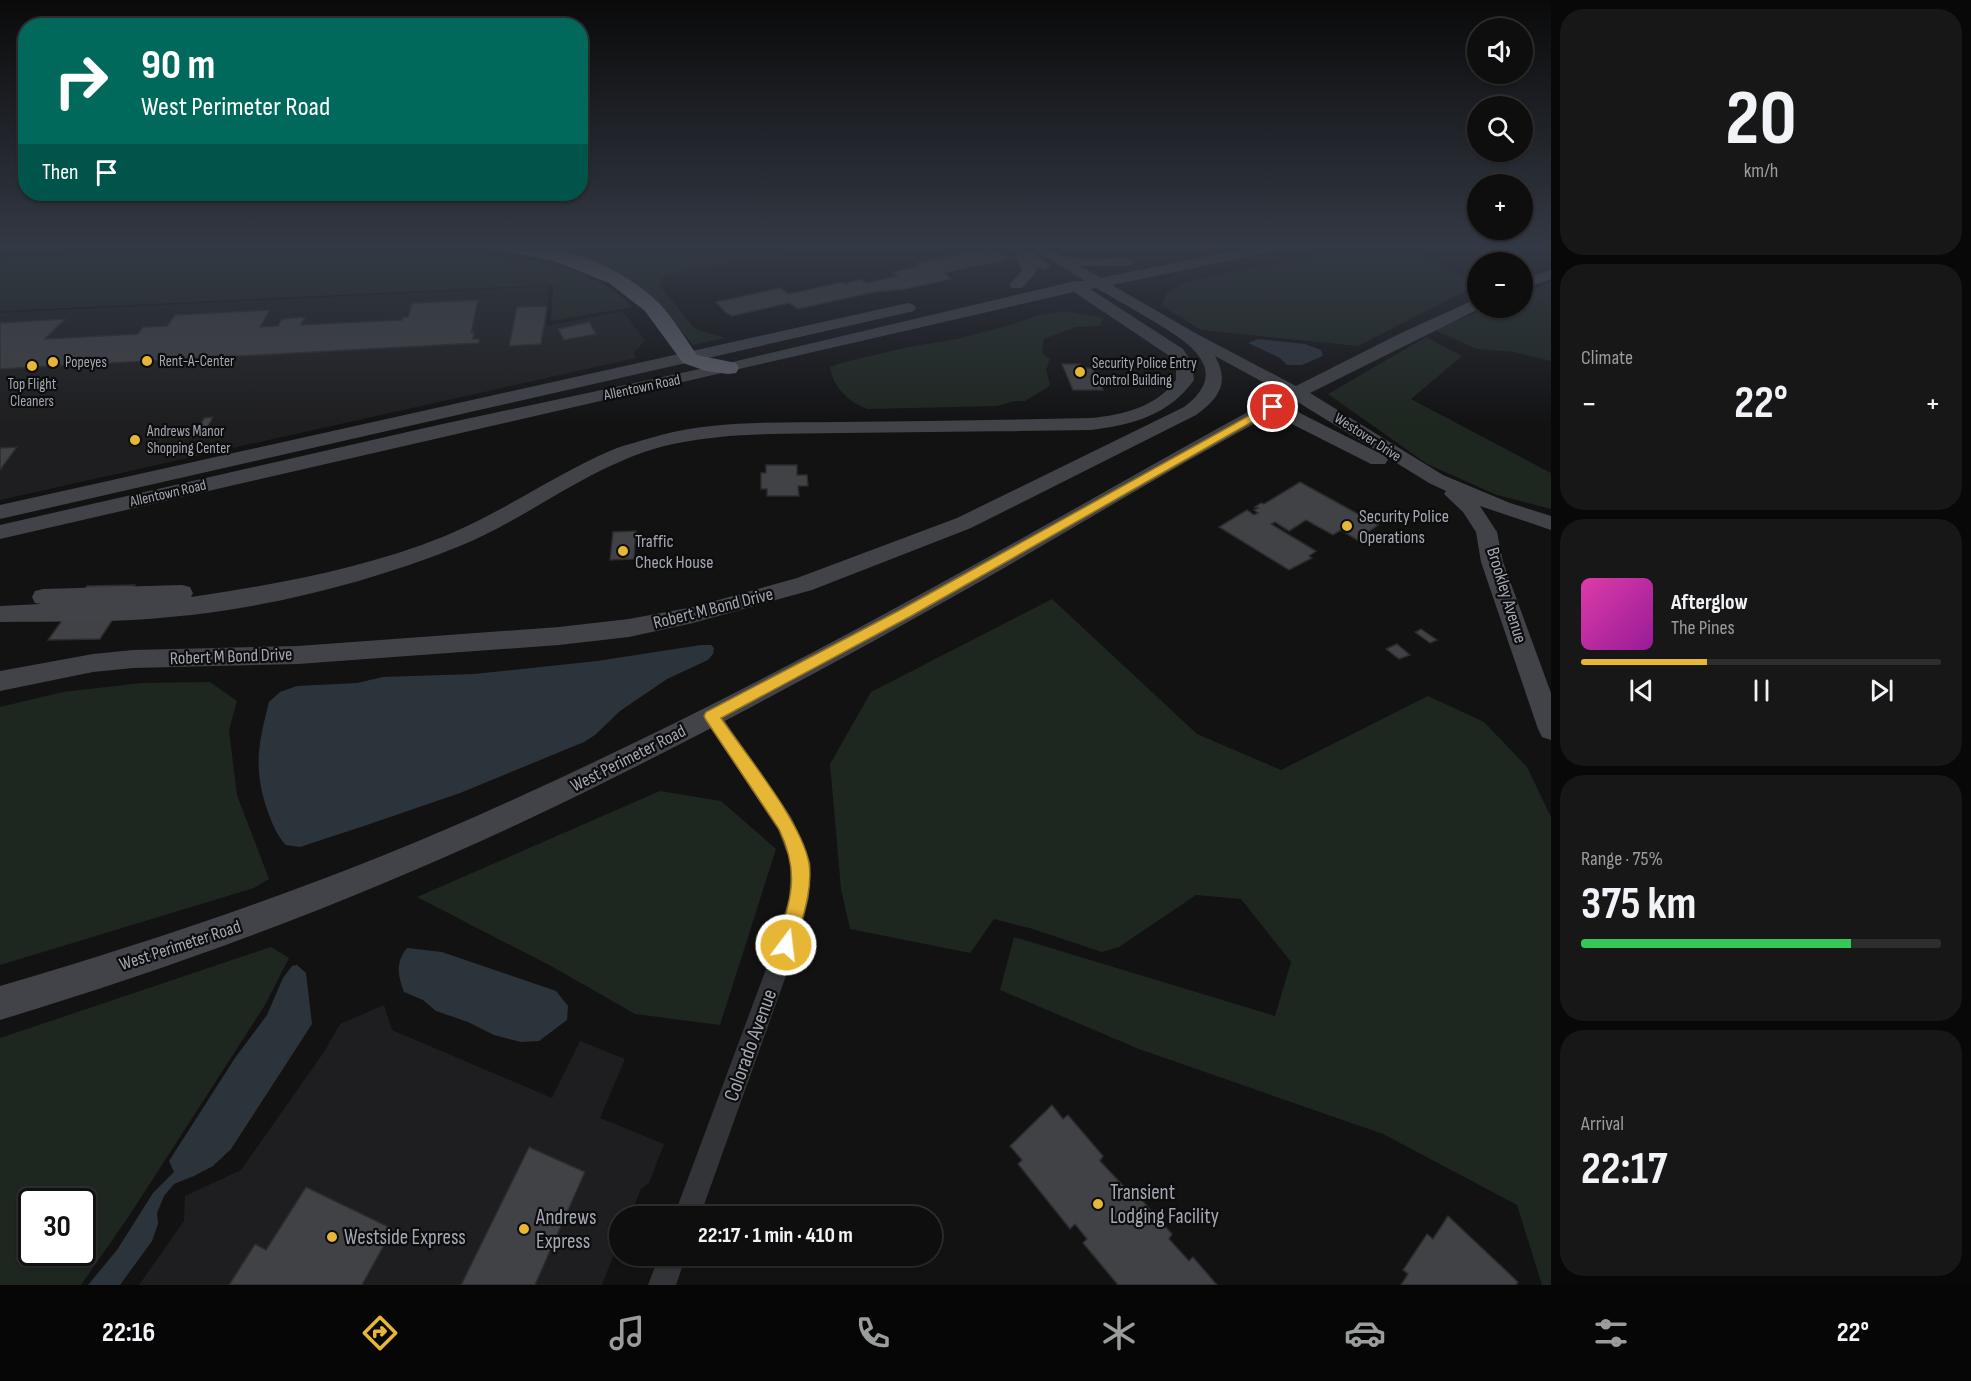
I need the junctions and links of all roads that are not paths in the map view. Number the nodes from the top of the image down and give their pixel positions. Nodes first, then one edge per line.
1 (649, 305) edge
2 (997, 305) edge
3 (1006, 305) edge
4 (1076, 305) edge
5 (1107, 305) edge
6 (1135, 305) edge
7 (1150, 305) edge
8 (919, 306) dead end
9 (994, 306) junction
10 (1467, 308) edge
11 (1115, 312) junction
12 (1163, 321) junction
13 (1190, 336) junction
14 (687, 357) junction
15 (728, 368) junction
16 (1297, 393) junction
17 (1273, 407) junction
18 (1436, 479) junction
19 (0, 512) edge
20 (1524, 514) junction
21 (1551, 525) edge
22 (1479, 528) junction
23 (0, 532) edge
24 (1492, 562) junction
25 (234, 599) junction
26 (0, 610) edge
27 (0, 619) edge
28 (0, 681) edge
29 (712, 716) junction
30 (1551, 729) edge
31 (0, 1003) edge
32 (691, 1206) edge
33 (669, 1266) edge
34 (662, 1285) edge

1 - 14 highway
2 - 9 street, Allentown Road
3 - 9 street
4 - 11 street
5 - 11 street
6 - 12 street, Robert M Bond Drive
7 - 12 street
8 - 14 street, Allentown Road
9 - 15 street, Allentown Road
10 - 16 street, West Perimeter Road
11 - 25 street
12 - 13 street, Robert M Bond Drive
13 - 16 street, Westover Drive
13 - 28 street, Robert M Bond Drive
14 - 15 highway
14 - 19 street, Allentown Road
15 - 23 street, Allentown Road
16 - 17 street, West Perimeter Road
16 - 18 street, Westover Drive
17 - 22 street, Westover Drive
17 - 29 street, West Perimeter Road
18 - 20 street, Westover Drive
18 - 22 street, Brookley Avenue
20 - 21 street, Westover Drive
20 - 22 street
21 - 24 street
22 - 24 street, Brookley Avenue
24 - 30 street, Brookley Avenue
25 - 26 street
25 - 27 street
29 - 31 street, West Perimeter Road
29 - 32 street, Colorado Avenue
33 - 34 street

